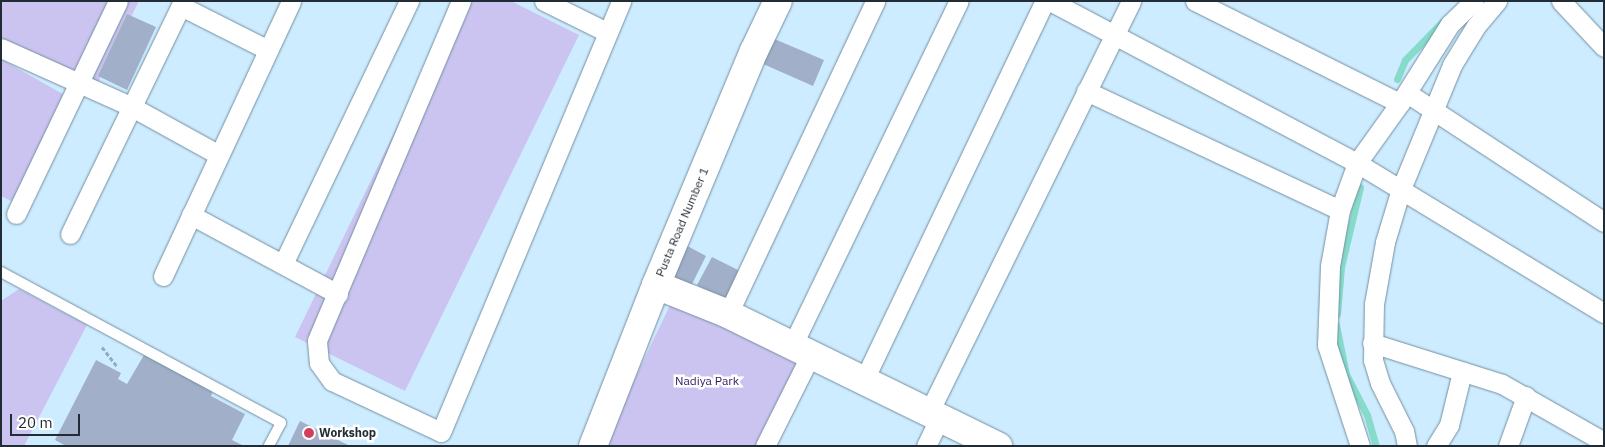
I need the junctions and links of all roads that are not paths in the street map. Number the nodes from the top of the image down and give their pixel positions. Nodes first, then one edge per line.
1 (118, 1) edge
2 (291, 1) edge
3 (408, 1) edge
4 (461, 1) edge
5 (544, 1) edge
6 (621, 1) edge
7 (778, 1) edge
8 (875, 1) edge
9 (959, 1) edge
10 (1045, 1) edge
11 (1050, 1) edge
12 (1131, 1) edge
13 (1195, 1) edge
14 (1497, 1) edge
15 (1560, 1) edge
16 (1467, 3) edge
17 (182, 4) edge
18 (607, 32) junction
19 (1115, 35) junction
20 (1604, 46) edge
21 (1, 48) edge
22 (268, 50) junction
23 (80, 84) junction
24 (1086, 91) junction
25 (1404, 98) junction
26 (132, 107) junction
27 (1433, 111) junction
28 (219, 155) junction
29 (1359, 160) junction
30 (1402, 189) junction
31 (1340, 210) junction
32 (16, 214) dead end
33 (191, 215) junction
34 (1604, 222) edge
35 (70, 234) dead end
36 (283, 264) junction
37 (1, 272) edge
38 (163, 276) dead end
39 (656, 285) junction
40 (338, 294) junction
41 (1604, 313) edge
42 (728, 314) junction
43 (1372, 342) junction
44 (801, 351) junction
45 (1462, 372) junction
46 (863, 382) junction
47 (1526, 396) junction
48 (934, 415) junction
49 (1594, 441) edge
50 (269, 446) edge
51 (593, 446) edge
52 (765, 446) edge
53 (926, 446) edge
54 (998, 446) edge
55 (1360, 446) edge
56 (1407, 446) edge
57 (1436, 446) edge
58 (1508, 446) edge

1 - 23 street
2 - 22 street
3 - 36 street
4 - 40 street
5 - 18 street
6 - 18 street
7 - 39 street, Pusta Road Number 1
8 - 42 street
9 - 44 street
10 - 46 street
11 - 19 street
12 - 19 street
13 - 25 street
14 - 27 street
15 - 20 street
16 - 25 street
17 - 22 street
17 - 26 street
18 - 40 street
19 - 24 street
19 - 29 street
21 - 23 street
22 - 28 street
23 - 26 street
23 - 32 street
24 - 31 street
24 - 48 street
25 - 27 street
25 - 29 street
26 - 28 street
26 - 35 street
27 - 30 street
27 - 34 street
28 - 33 street
29 - 30 street
29 - 31 street
30 - 41 street
30 - 43 street
31 - 55 street
33 - 36 street
33 - 38 street
36 - 40 street
37 - 50 lane
39 - 42 street
39 - 51 street, Pusta Road Number 1
42 - 44 street
43 - 45 street
43 - 56 street
44 - 46 street
44 - 52 street
45 - 47 street
45 - 57 street
46 - 48 street
47 - 49 street
47 - 58 street
48 - 53 street
48 - 54 street

